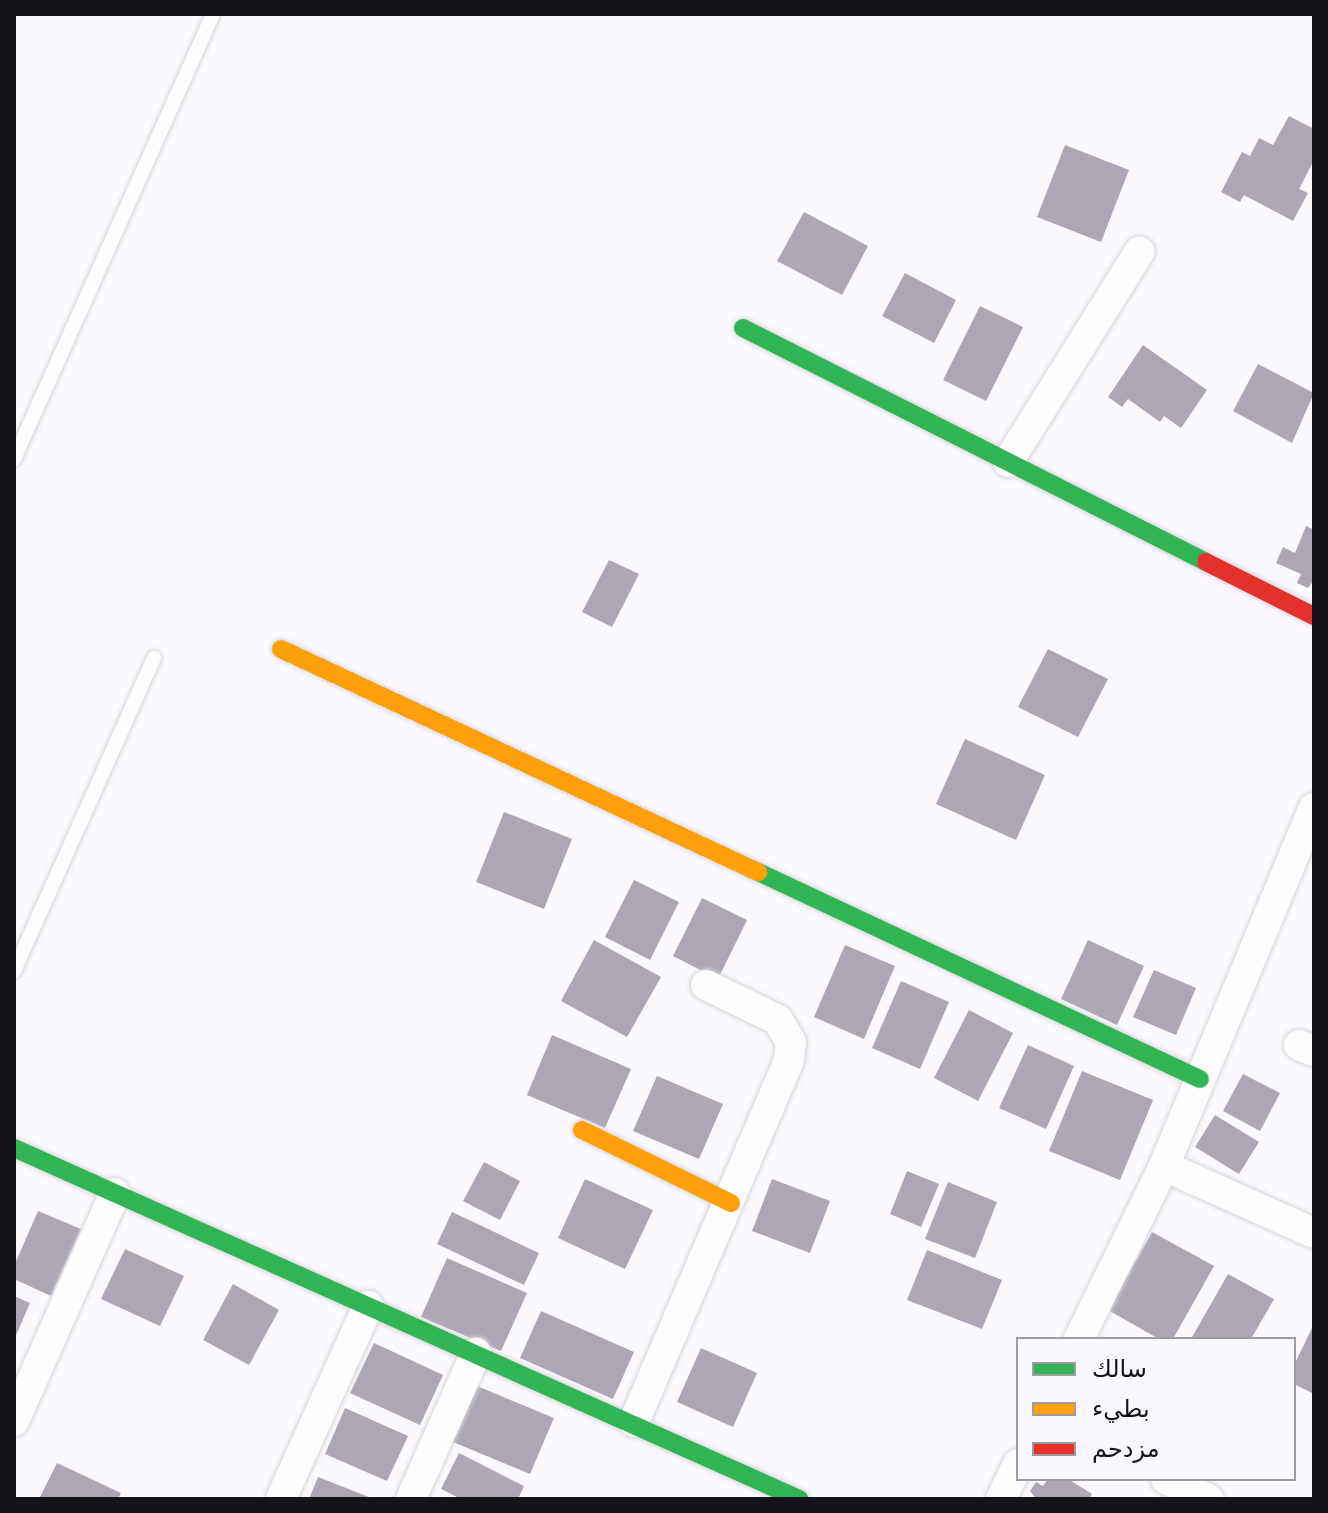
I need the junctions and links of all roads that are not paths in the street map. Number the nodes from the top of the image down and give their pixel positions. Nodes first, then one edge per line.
1 (213, 14) edge
2 (1139, 252) dead end
3 (743, 328) dead end
4 (14, 459) edge
5 (1008, 462) junction
6 (1314, 616) edge
7 (281, 649) dead end
8 (154, 658) dead end
9 (1314, 808) edge
10 (14, 971) edge
11 (706, 985) dead end
12 (1200, 1079) junction
13 (582, 1130) dead end
14 (14, 1148) edge
15 (1164, 1166) junction
16 (115, 1193) junction
17 (731, 1203) junction
18 (1314, 1233) edge
19 (368, 1306) junction
20 (1080, 1337) edge
21 (476, 1353) junction
22 (14, 1421) edge
23 (634, 1422) junction
24 (1016, 1468) edge
25 (1170, 1481) edge
26 (753, 1490) edge
27 (281, 1499) edge
28 (411, 1499) edge
29 (799, 1499) edge
30 (1001, 1499) edge
31 (1208, 1499) edge

1 - 4 lane
2 - 5 street
3 - 5 street
5 - 6 street
7 - 12 street
8 - 10 lane
9 - 12 street
11 - 17 street
12 - 15 street
13 - 17 street
14 - 16 street
15 - 18 street
15 - 20 street
16 - 19 street
16 - 22 street
17 - 23 street
19 - 21 street
19 - 27 street
21 - 23 street
21 - 28 street
23 - 26 street
24 - 30 street
25 - 31 street
26 - 29 street

